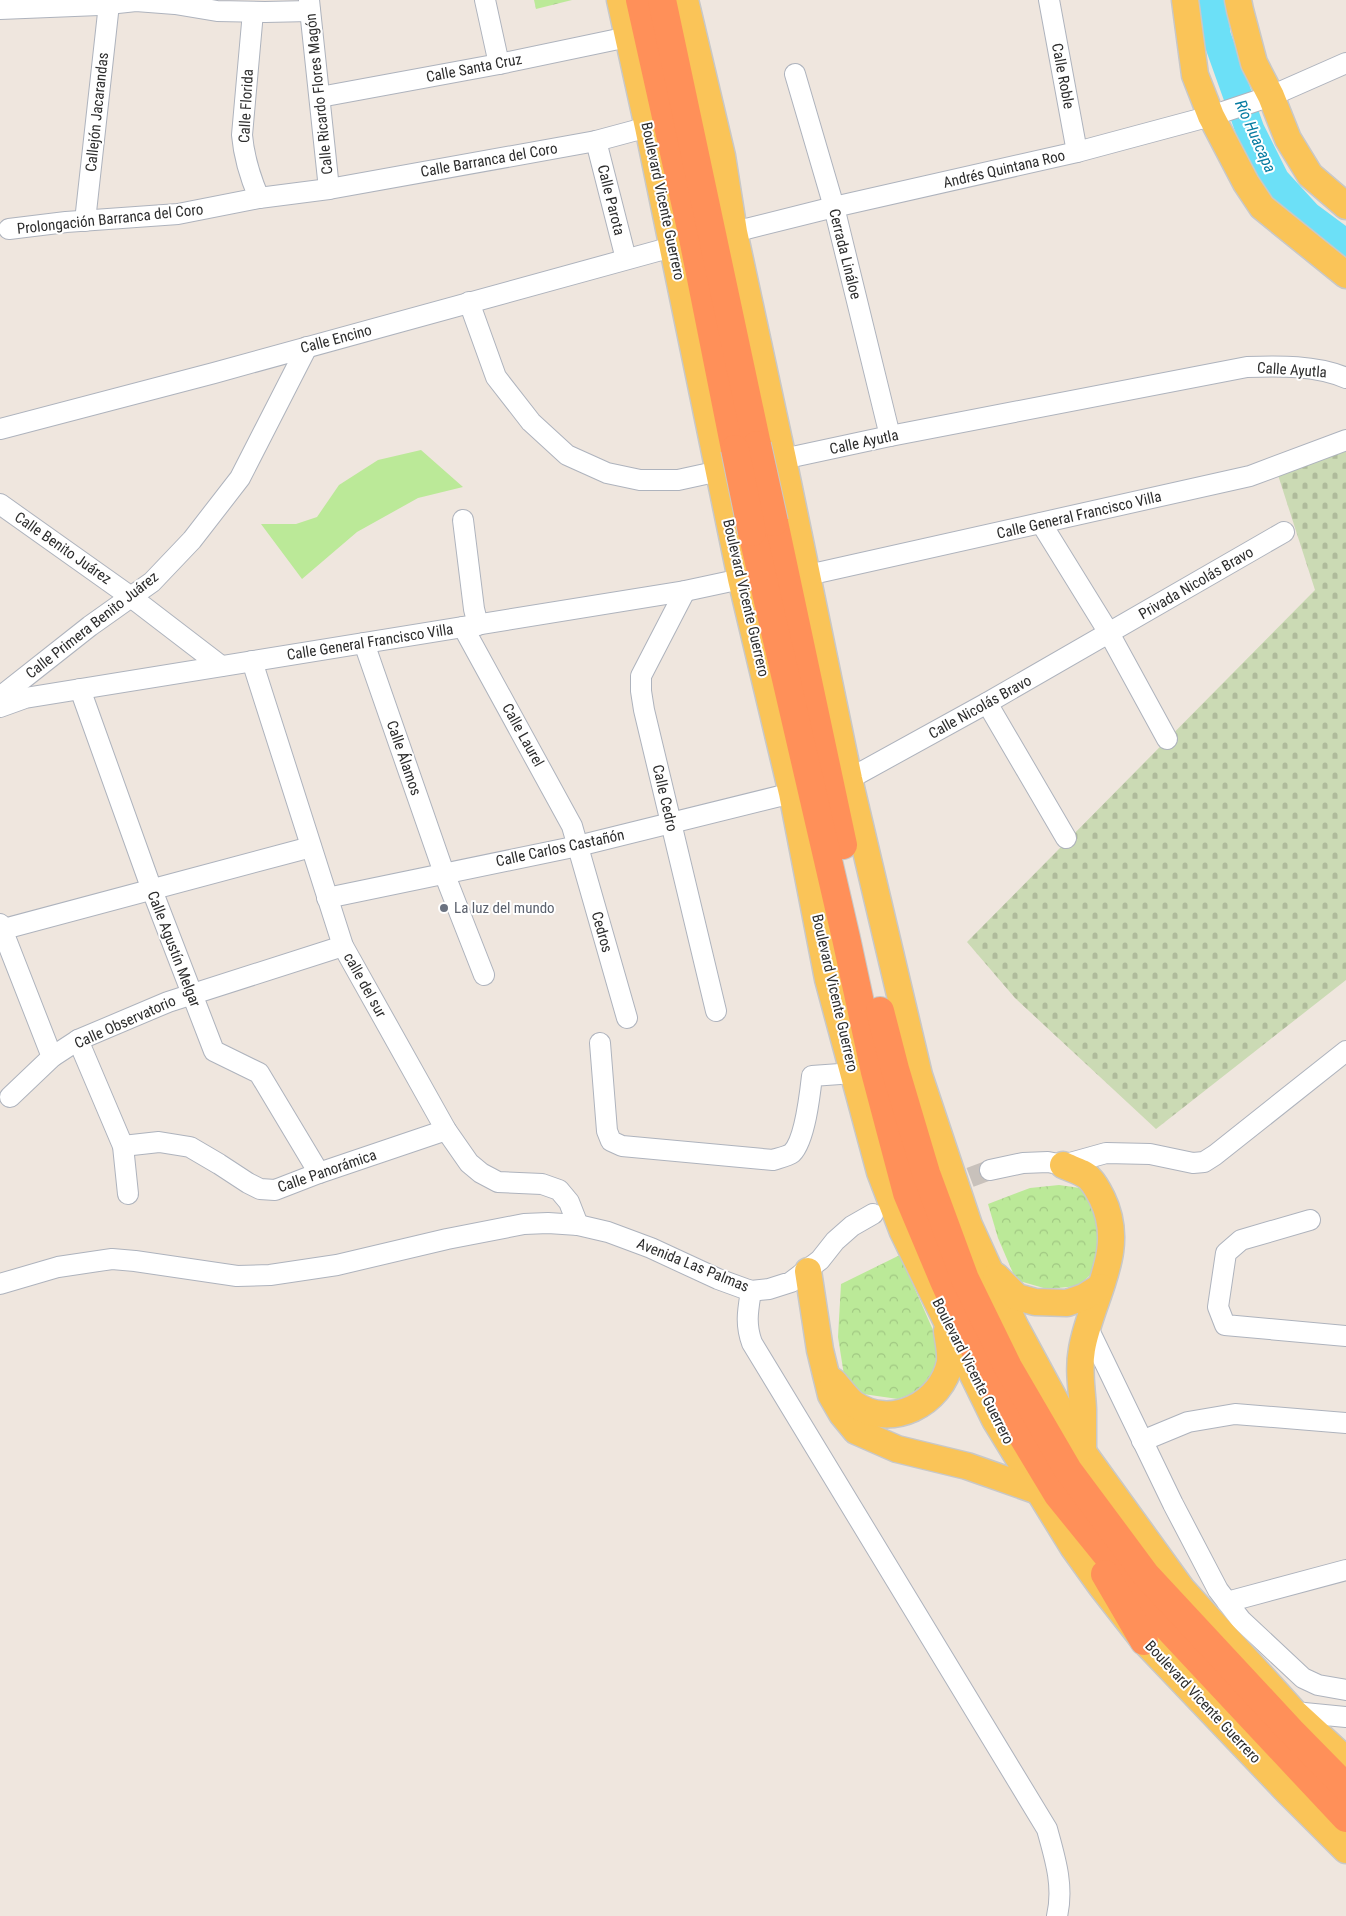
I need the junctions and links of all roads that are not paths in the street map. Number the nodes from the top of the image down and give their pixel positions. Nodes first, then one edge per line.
1 (485, 0) edge
2 (620, 0) edge
3 (640, 0) edge
4 (662, 0) edge
5 (686, 0) edge
6 (1049, 0) edge
7 (1185, 0) edge
8 (1238, 0) edge
9 (102, 3) edge
10 (310, 5) edge
11 (0, 9) edge
12 (253, 12) junction
13 (628, 37) junction
14 (1346, 63) edge
15 (499, 64) junction
16 (795, 74) dead end
17 (320, 98) junction
18 (1267, 98) junction
19 (1215, 115) junction
20 (648, 127) junction
21 (596, 141) junction
22 (1077, 152) junction
23 (329, 189) junction
24 (259, 198) junction
25 (1346, 206) edge
26 (834, 207) junction
27 (84, 221) junction
28 (8, 229) dead end
29 (734, 232) junction
30 (672, 247) junction
31 (626, 259) junction
32 (1346, 275) edge
33 (469, 302) junction
34 (307, 347) junction
35 (1346, 378) edge
36 (0, 429) edge
37 (890, 436) junction
38 (1346, 440) edge
39 (746, 447) junction
40 (783, 460) junction
41 (718, 471) junction
42 (0, 504) edge
43 (463, 520) dead end
44 (1041, 523) junction
45 (763, 527) junction
46 (1284, 532) dead end
47 (808, 575) junction
48 (741, 579) junction
49 (685, 591) junction
50 (131, 597) junction
51 (471, 626) junction
52 (1109, 633) junction
53 (364, 643) junction
54 (252, 661) junction
55 (220, 666) junction
56 (80, 689) junction
57 (0, 697) edge
58 (987, 703) junction
59 (0, 707) edge
60 (1166, 739) dead end
61 (849, 779) junction
62 (792, 793) junction
63 (671, 823) junction
64 (1066, 838) dead end
65 (578, 846) junction
66 (311, 847) junction
67 (444, 872) junction
68 (152, 890) junction
69 (327, 898) junction
70 (1, 928) edge
71 (343, 946) junction
72 (484, 975) dead end
73 (192, 994) junction
74 (716, 1012) dead end
75 (627, 1018) dead end
76 (78, 1040) junction
77 (600, 1043) dead end
78 (1346, 1051) edge
79 (52, 1057) junction
80 (854, 1073) junction
81 (10, 1097) dead end
82 (446, 1130) junction
83 (123, 1146) junction
84 (1063, 1165) junction
85 (990, 1170) tunnel mouth
86 (319, 1174) junction
87 (128, 1194) dead end
88 (873, 1214) dead end
89 (1310, 1220) dead end
90 (578, 1225) junction
91 (990, 1269) junction
92 (808, 1271) junction
93 (0, 1284) edge
94 (1100, 1287) junction
95 (750, 1291) junction
96 (946, 1320) junction
97 (1088, 1328) junction
98 (1346, 1336) edge
99 (824, 1369) junction
100 (1346, 1424) edge
101 (1142, 1441) junction
102 (1083, 1452) junction
103 (1048, 1493) junction
104 (1346, 1570) edge
105 (1227, 1602) junction
106 (1144, 1641) joint
107 (1346, 1690) edge
108 (1294, 1712) junction
109 (1346, 1717) edge
110 (1346, 1760) edge
111 (1346, 1787) edge
112 (1346, 1818) edge
113 (1346, 1850) edge
114 (1057, 1916) edge

1 - 15 street
2 - 13 main road, Boulevard Vicente Guerrero
3 - 39 highway, Boulevard Vicente Guerrero
4 - 39 highway, Boulevard Vicente Guerrero
5 - 29 main road
6 - 22 street, Calle Roble
7 - 19 main road
8 - 18 main road
9 - 11 street
9 - 12 street
9 - 27 street, Callejón Jacarandas
10 - 12 street
10 - 17 street, Calle Ricardo Flores Magón
12 - 24 street, Calle Florida
13 - 15 street, Calle Santa Cruz
13 - 20 main road, Boulevard Vicente Guerrero
14 - 18 street, Andrés Quintana Roo
15 - 17 street, Calle Santa Cruz
16 - 26 street, Cerrada Lináloe
17 - 23 street, Calle Ricardo Flores Magón
18 - 19 street, Andrés Quintana Roo
18 - 25 main road
19 - 22 street, Andrés Quintana Roo
19 - 32 main road
20 - 21 street, Calle Barranca del Coro
20 - 30 main road, Boulevard Vicente Guerrero
21 - 23 street, Calle Barranca del Coro
21 - 31 street, Calle Parota
22 - 26 street, Andrés Quintana Roo
23 - 24 street, Prolongación Barranca del Coro
24 - 27 street, Prolongación Barranca del Coro
26 - 29 street, Andrés Quintana Roo
26 - 37 street, Cerrada Lináloe
27 - 28 street, Prolongación Barranca del Coro
29 - 40 main road
30 - 31 street, Calle Encino
30 - 41 main road, Boulevard Vicente Guerrero
31 - 33 street, Calle Encino
33 - 34 street, Calle Encino
33 - 41 street, Calle Ayutla
34 - 36 street, Calle Encino
34 - 50 street, Calle Primera Benito Juárez
35 - 37 street, Calle Ayutla
37 - 40 street, Calle Ayutla
38 - 44 street, Calle General Francisco Villa
39 - 45 highway, Boulevard Vicente Guerrero, bridge
40 - 41 street, Calle Ayutla
40 - 47 main road
41 - 48 main road, Boulevard Vicente Guerrero
42 - 50 street, Calle Benito Juárez
43 - 51 street, Calle Laurel
44 - 47 street, Calle General Francisco Villa
44 - 52 street
45 - 103 highway, Boulevard Vicente Guerrero
45 - 111 highway, Boulevard Vicente Guerrero
46 - 52 street, Privada Nicolás Bravo
47 - 61 main road
48 - 49 street, Calle General Francisco Villa
48 - 62 main road, Boulevard Vicente Guerrero
49 - 51 street, Calle General Francisco Villa
49 - 63 street, Calle Cedro
50 - 55 street, Calle Benito Juárez
50 - 57 street, Calle Primera Benito Juárez
51 - 53 street, Calle General Francisco Villa
51 - 65 street, Calle Laurel
52 - 58 street, Calle Nicolás Bravo
52 - 60 street
53 - 54 street, Calle General Francisco Villa
53 - 67 street, Calle Álamos
54 - 55 street, Calle General Francisco Villa
54 - 66 street, calle del sur
55 - 56 street, Calle General Francisco Villa
56 - 59 street, Calle General Francisco Villa
56 - 68 street, Calle Agustín Melgar
58 - 61 street, Calle Nicolás Bravo
58 - 64 street
61 - 91 main road
62 - 63 street, Calle Carlos Castañón
62 - 80 main road, Boulevard Vicente Guerrero
63 - 65 street, Calle Carlos Castañón
63 - 74 street, Calle Cedro
65 - 67 street, Calle Carlos Castañón
65 - 75 street, Cedros
66 - 68 street
66 - 69 street, calle del sur
67 - 69 street, Calle Carlos Castañón
67 - 72 street, Calle Álamos
68 - 70 street
68 - 73 street, Calle Agustín Melgar
69 - 71 street, calle del sur
70 - 79 street
71 - 73 street, Calle Observatorio
71 - 82 street, calle del sur
73 - 76 street, Calle Observatorio
73 - 86 street, Calle Agustín Melgar
76 - 79 street, Calle Observatorio
76 - 83 street
77 - 80 street
78 - 84 street
79 - 81 street, Calle Observatorio
80 - 96 main road, Boulevard Vicente Guerrero
82 - 86 street, Calle Panorámica
82 - 90 street, calle del sur
83 - 86 street, Calle Panorámica
83 - 87 street
84 - 85 street
84 - 94 main road
88 - 92 street, Avenida Las Palmas
89 - 98 street
90 - 93 street, Avenida Las Palmas
90 - 95 street, Avenida Las Palmas
91 - 94 main road
91 - 102 main road
92 - 95 street, Avenida Las Palmas
92 - 99 main road
94 - 97 main road
95 - 114 street
96 - 99 main road
96 - 103 main road, Boulevard Vicente Guerrero
97 - 101 street
97 - 102 main road
99 - 103 main road
100 - 101 street
101 - 105 street
102 - 108 main road
103 - 106 highway
103 - 112 highway, Boulevard Vicente Guerrero
104 - 105 street
105 - 107 street
106 - 113 main road, Boulevard Vicente Guerrero
108 - 109 street
108 - 110 main road

